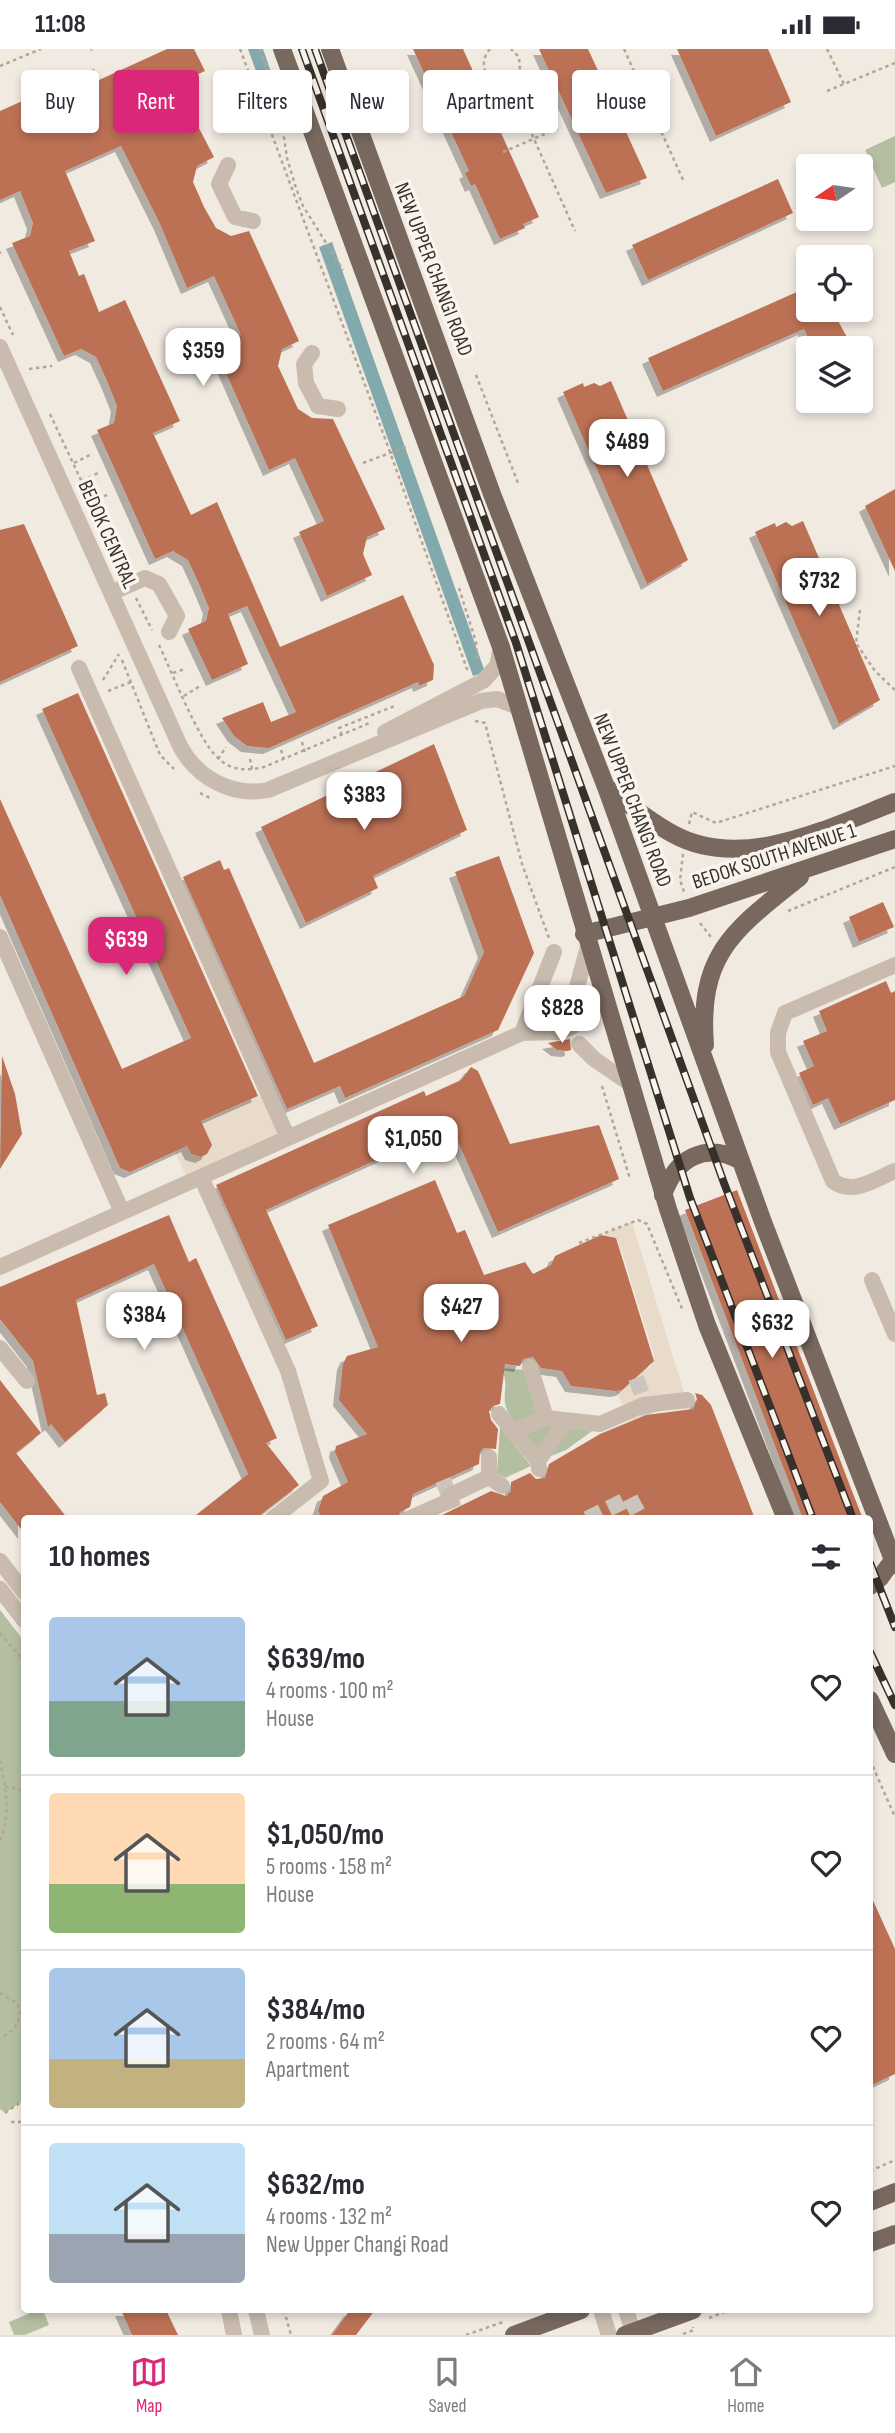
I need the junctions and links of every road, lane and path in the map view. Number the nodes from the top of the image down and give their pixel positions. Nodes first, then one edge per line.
1 (41, 49) edge
2 (240, 49) edge
3 (260, 49) edge
4 (282, 49) edge
5 (330, 49) edge
6 (490, 49) edge
7 (511, 49) edge
8 (624, 49) edge
9 (827, 49) edge
10 (895, 63) edge
11 (0, 67) edge
12 (485, 70) edge
13 (519, 70) edge
14 (844, 84) junction
15 (827, 91) dead end
16 (561, 127) dead end
17 (531, 133) edge
18 (534, 139) junction
19 (503, 152) dead end
20 (228, 165) dead end
21 (684, 181) dead end
22 (253, 221) dead end
23 (575, 231) dead end
24 (343, 270) dead end
25 (0, 307) edge
26 (16, 342) dead end
27 (0, 347) edge
28 (312, 353) dead end
29 (52, 366) dead end
30 (476, 375) dead end
31 (34, 381) dead end
32 (46, 405) dead end
33 (338, 409) dead end
34 (407, 446) dead end
35 (390, 452) junction
36 (90, 455) dead end
37 (73, 463) junction
38 (363, 463) dead end
39 (98, 474) dead end
40 (82, 481) junction
41 (518, 483) dead end
42 (107, 495) dead end
43 (91, 501) junction
44 (138, 582) junction
45 (459, 588) dead end
46 (111, 593) junction
47 (860, 610) dead end
48 (169, 632) dead end
49 (501, 647) junction
50 (79, 668) dead end
51 (185, 669) dead end
52 (173, 673) junction
53 (130, 683) junction
54 (200, 686) dead end
55 (895, 690) edge
56 (92, 697) junction
57 (184, 697) junction
58 (397, 705) dead end
59 (405, 707) dead end
60 (518, 707) junction
61 (468, 721) dead end
62 (342, 736) junction
63 (178, 738) junction
64 (302, 742) dead end
65 (226, 747) dead end
66 (281, 750) dead end
67 (305, 751) junction
68 (218, 759) junction
69 (250, 759) dead end
70 (284, 759) junction
71 (895, 766) edge
72 (252, 770) junction
73 (175, 771) dead end
74 (607, 787) junction
75 (198, 791) dead end
76 (222, 801) dead end
77 (895, 803) edge
78 (686, 839) junction
79 (895, 839) edge
80 (895, 867) edge
81 (808, 871) junction
82 (689, 908) junction
83 (777, 915) dead end
84 (652, 919) junction
85 (0, 937) edge
86 (586, 941) junction
87 (723, 947) junction
88 (554, 952) joint
89 (895, 965) edge
90 (522, 1033) junction
91 (579, 1044) dead end
92 (707, 1069) junction
93 (629, 1083) junction
94 (602, 1086) dead end
95 (288, 1138) junction
96 (741, 1161) junction
97 (895, 1171) edge
98 (201, 1177) junction
99 (630, 1179) dead end
100 (663, 1195) junction
101 (122, 1212) junction
102 (579, 1243) dead end
103 (0, 1267) edge
104 (872, 1280) dead end
105 (683, 1313) dead end
106 (895, 1334) edge
107 (0, 1348) edge
108 (530, 1367) dead end
109 (27, 1381) dead end
110 (687, 1399) dead end
111 (499, 1414) dead end
112 (546, 1418) junction
113 (566, 1420) junction
114 (513, 1431) junction
115 (489, 1457) dead end
116 (281, 1515) edge
117 (416, 1515) edge
118 (784, 1515) edge
119 (0, 1561) edge
120 (894, 1562) edge
121 (873, 1583) edge
122 (21, 1588) edge
123 (0, 1589) edge
124 (21, 1616) edge
125 (0, 1633) edge
126 (21, 1658) edge
127 (873, 1706) edge
128 (895, 1754) edge
129 (0, 1761) edge
130 (873, 1767) edge
131 (5, 1786) junction
132 (21, 1790) edge
133 (895, 1817) edge
134 (0, 1841) edge
135 (0, 1993) edge
136 (0, 2038) edge
137 (21, 2102) edge
138 (5, 2113) dead end
139 (11, 2122) dead end
140 (21, 2122) edge
141 (895, 2160) edge
142 (873, 2170) edge
143 (895, 2192) edge
144 (873, 2201) edge
145 (895, 2234) edge
146 (873, 2242) edge
147 (230, 2313) edge
148 (257, 2313) edge
149 (285, 2313) edge
150 (568, 2313) edge
151 (602, 2313) edge
152 (626, 2313) edge
153 (685, 2313) edge
154 (550, 2317) edge
155 (510, 2328) edge
156 (694, 2330) dead end
157 (629, 2334) edge
158 (234, 2335) edge
159 (262, 2335) edge
160 (291, 2335) edge
161 (466, 2335) edge
162 (609, 2335) edge
163 (680, 2335) edge

1 - 11 path
2 - 35 path
3 - 24 path
4 - 49 main road
5 - 74 main road, NEW UPPER CHANGI ROAD
6 - 12 path
7 - 13 path
8 - 21 path
9 - 14 path
10 - 14 path
14 - 15 path
16 - 18 path
17 - 18 path
18 - 19 path
18 - 23 path
20 - 22 street
25 - 26 path
27 - 46 street, BEDOK CENTRAL
28 - 33 street
29 - 31 path
30 - 41 path
32 - 37 path
34 - 35 path
35 - 38 path
35 - 45 path
36 - 37 path
37 - 40 path
39 - 40 path
40 - 43 path
42 - 43 path
43 - 44 path
44 - 46 street
44 - 48 street
44 - 52 path
46 - 63 street, BEDOK CENTRAL
47 - 55 path
49 - 60 main road
49 - 63 street, BEDOK CENTRAL
50 - 56 street
51 - 52 path
52 - 57 path
53 - 56 path
53 - 56 path
53 - 73 path
54 - 57 path
56 - 95 street
57 - 68 path
58 - 62 path
59 - 62 path
60 - 63 street, BEDOK CENTRAL
60 - 86 main road
61 - 88 path
62 - 67 path
64 - 67 path
65 - 68 path
66 - 70 path
67 - 70 path
68 - 72 path
69 - 72 path
70 - 72 path
71 - 78 path
74 - 78 main road, BEDOK SOUTH AVENUE 1
74 - 84 main road, NEW UPPER CHANGI ROAD
75 - 76 path
77 - 78 main road, BEDOK SOUTH AVENUE 1
78 - 82 path
79 - 81 main road, BEDOK SOUTH AVENUE 1
80 - 83 path
81 - 82 main road, BEDOK SOUTH AVENUE 1
81 - 87 main road
82 - 84 main road, BEDOK SOUTH AVENUE 1
82 - 87 path
84 - 86 main road, BEDOK SOUTH AVENUE 1
84 - 92 main road, NEW UPPER CHANGI ROAD
85 - 101 street
86 - 90 street
86 - 93 main road
87 - 92 main road
88 - 90 street
89 - 97 street
90 - 95 street
91 - 93 street
92 - 96 main road, NEW UPPER CHANGI ROAD
93 - 100 main road
94 - 99 path
95 - 98 street
96 - 100 main road
96 - 120 main road, NEW UPPER CHANGI ROAD
98 - 101 street
98 - 116 street
100 - 118 main road
101 - 103 street
102 - 105 path
104 - 106 street
107 - 109 street
108 - 112 street
110 - 113 street
111 - 114 street
112 - 113 street
112 - 114 street
113 - 114 street
115 - 117 street
119 - 122 street
120 - 121 main road
123 - 124 street
125 - 126 path
127 - 128 main road
129 - 131 path
130 - 133 path
131 - 132 path
131 - 134 path
135 - 136 path
137 - 138 path
139 - 140 path
141 - 142 path
143 - 144 main road
145 - 146 main road
147 - 158 street
148 - 159 street
149 - 160 path
150 - 154 main road
151 - 162 street
152 - 157 street
153 - 157 main road
154 - 155 main road
155 - 161 path
156 - 163 path

